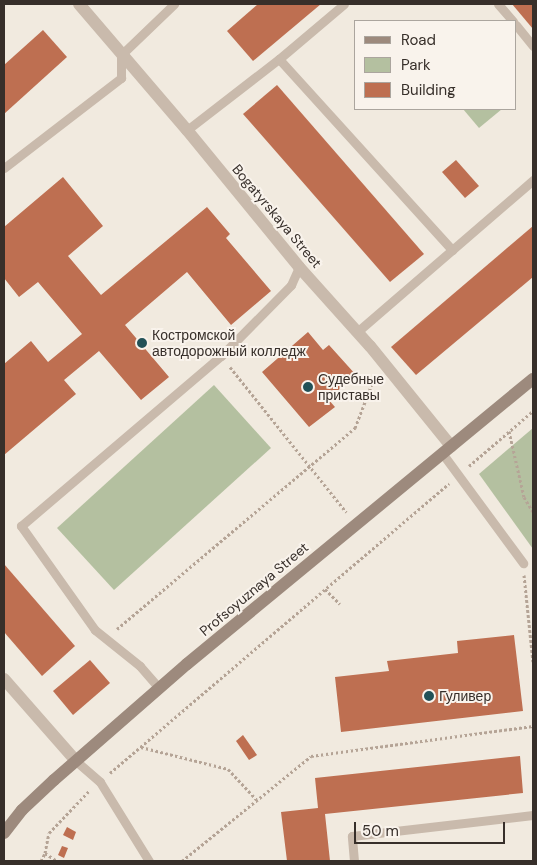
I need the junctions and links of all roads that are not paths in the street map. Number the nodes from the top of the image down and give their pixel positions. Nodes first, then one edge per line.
1 (79, 4) edge
2 (174, 4) edge
3 (344, 4) edge
4 (498, 4) edge
5 (512, 20) edge
6 (517, 26) edge
7 (533, 46) edge
8 (121, 55) junction
9 (279, 59) junction
10 (187, 130) junction
11 (4, 168) edge
12 (533, 180) edge
13 (452, 250) junction
14 (298, 267) junction
15 (357, 332) junction
16 (533, 378) edge
17 (447, 450) junction
18 (522, 563) road end
19 (4, 679) edge
20 (159, 688) junction
21 (76, 760) junction
22 (533, 815) edge
23 (4, 833) edge
24 (149, 861) edge
25 (354, 861) edge

1 - 8 street, Bogatyrskaya Street
2 - 8 lane
3 - 9 lane
4 - 5 lane
6 - 7 lane
8 - 10 street, Bogatyrskaya Street
8 - 11 lane
9 - 10 lane
9 - 13 lane
10 - 14 street, Bogatyrskaya Street
12 - 13 lane
13 - 15 lane
14 - 15 street, Bogatyrskaya Street
14 - 20 lane
15 - 17 street, Bogatyrskaya Street
16 - 17 main road, Profsoyuznaya Street
17 - 18 lane
17 - 20 main road, Profsoyuznaya Street
19 - 21 street
20 - 21 main road, Profsoyuznaya Street
21 - 23 main road, Profsoyuznaya Street
21 - 24 lane
22 - 25 lane

